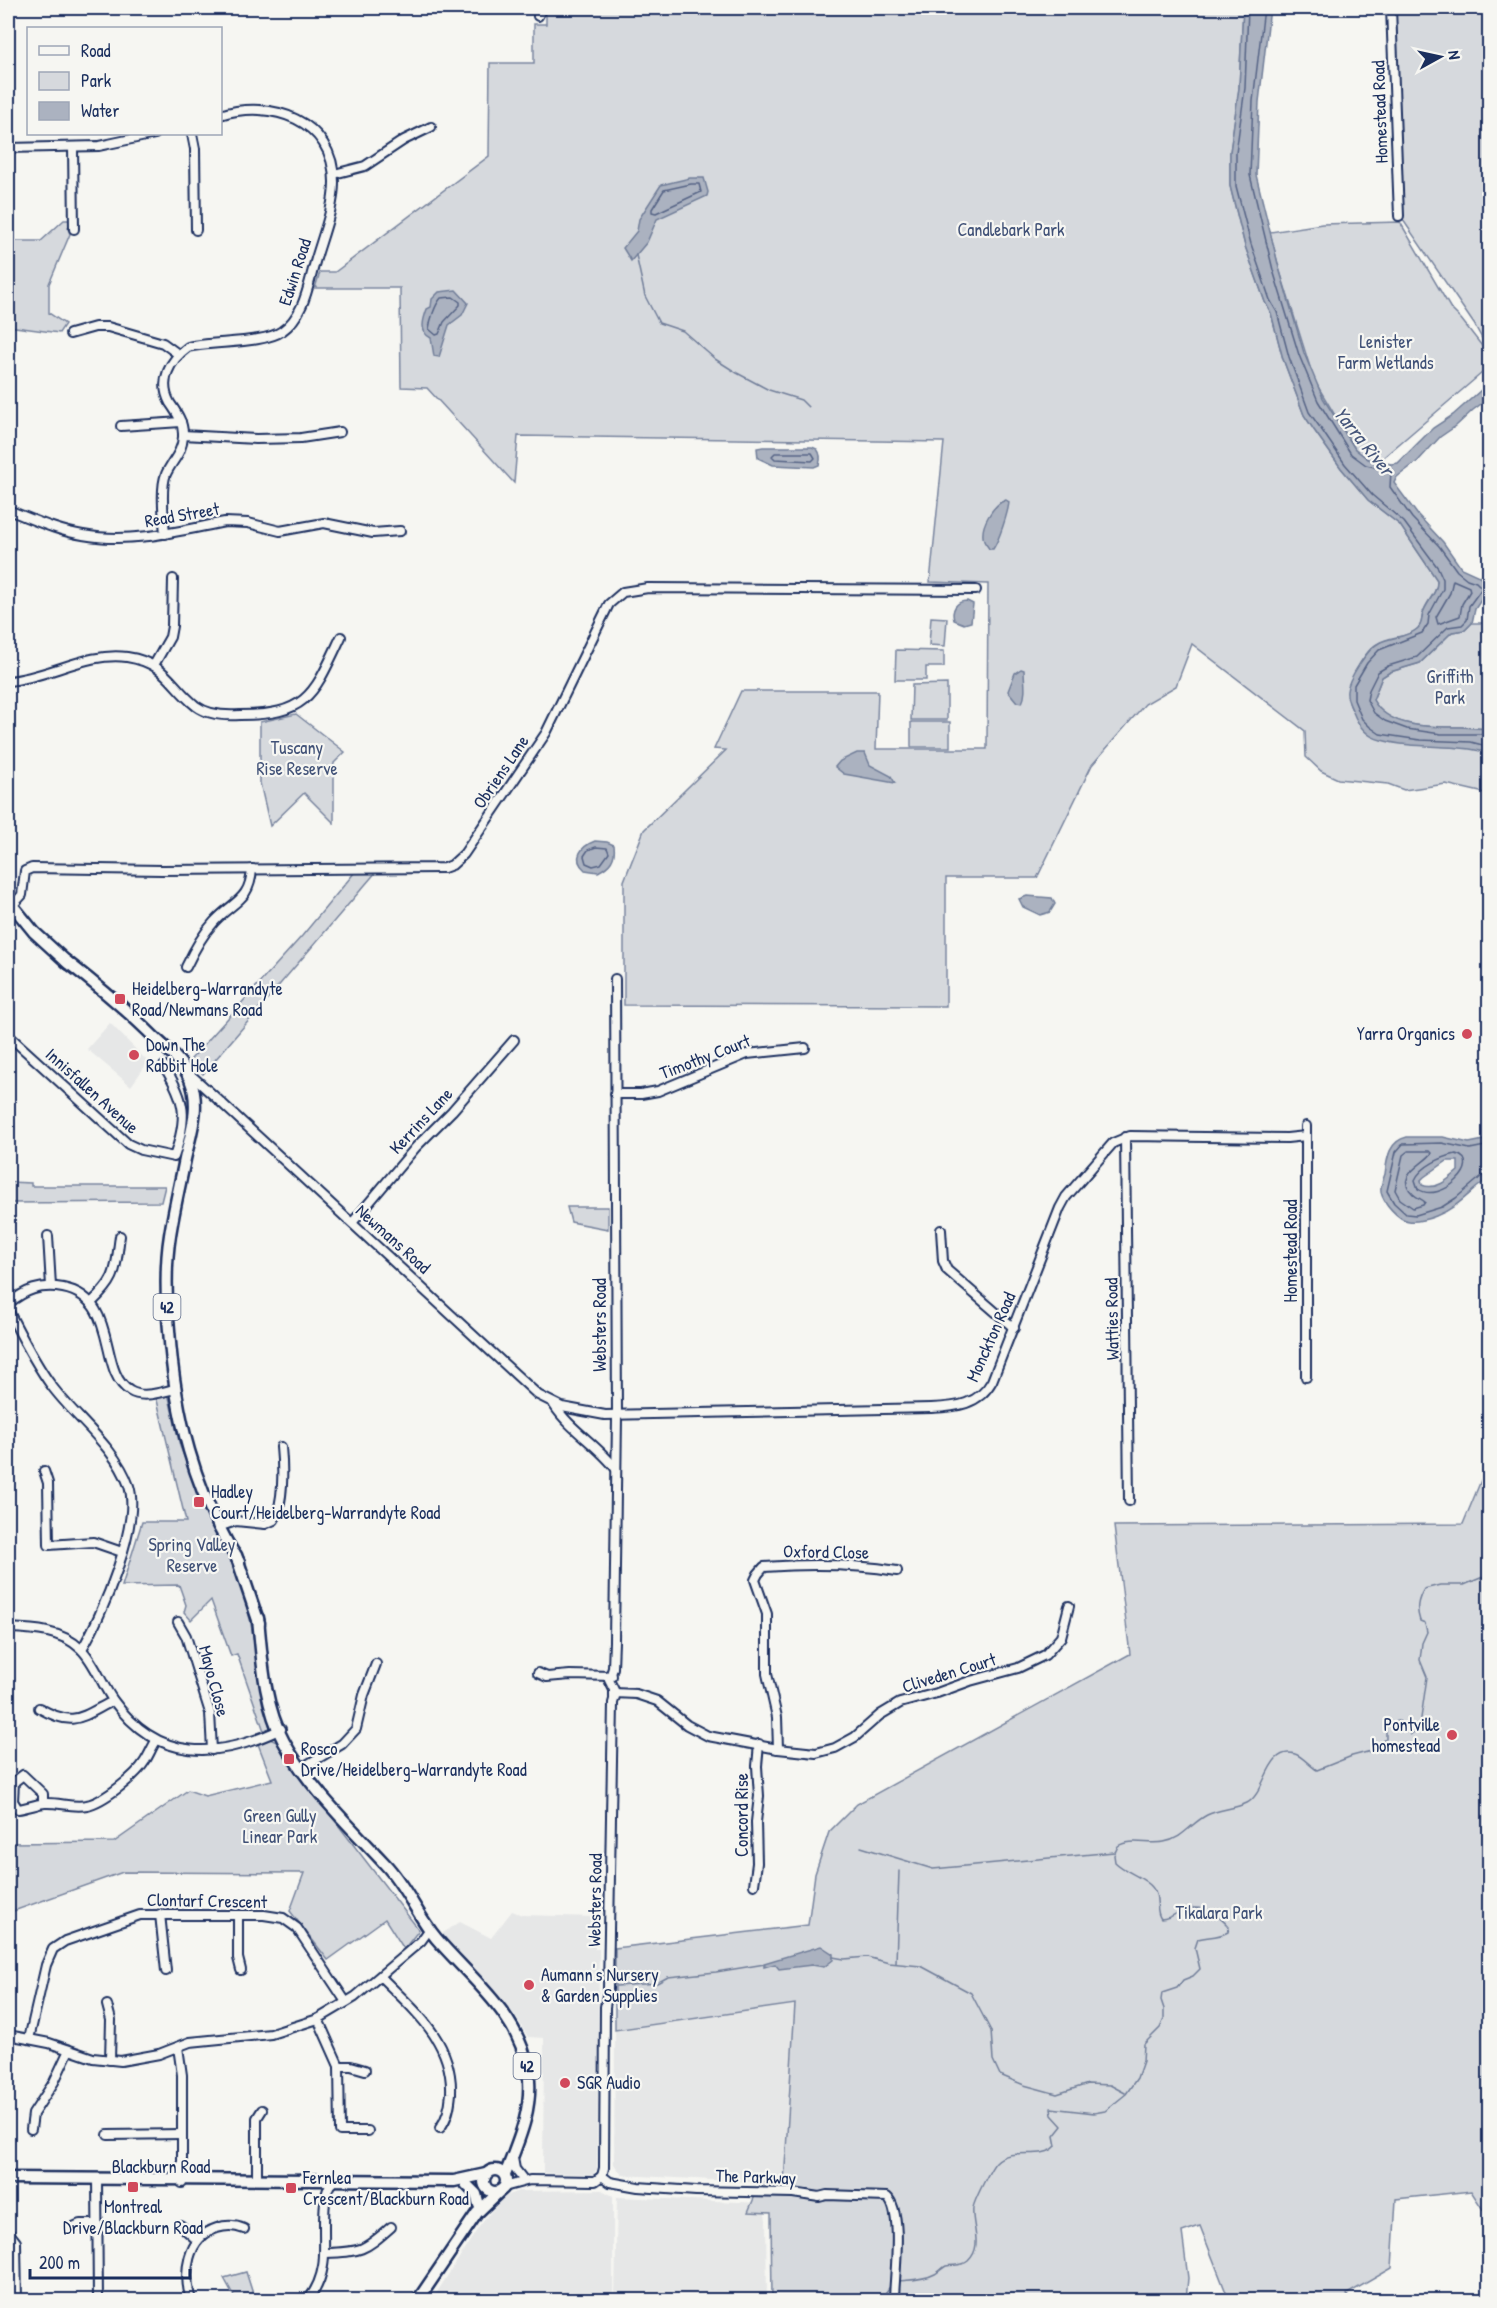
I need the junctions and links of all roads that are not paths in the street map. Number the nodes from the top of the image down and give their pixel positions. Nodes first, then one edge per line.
1 (542, 8) edge
2 (1391, 8) edge
3 (538, 16) dead end
4 (222, 114) edge
5 (431, 127) dead end
6 (150, 135) edge
7 (192, 135) edge
8 (73, 147) junction
9 (8, 148) edge
10 (334, 174) junction
11 (1399, 216) dead end
12 (74, 229) dead end
13 (196, 230) dead end
14 (70, 334) dead end
15 (178, 354) junction
16 (181, 422) junction
17 (121, 426) dead end
18 (340, 432) dead end
19 (183, 435) junction
20 (8, 510) edge
21 (400, 531) dead end
22 (165, 534) junction
23 (173, 579) dead end
24 (975, 590) dead end
25 (341, 637) dead end
26 (154, 665) junction
27 (8, 681) edge
28 (252, 869) junction
29 (8, 890) edge
30 (12, 903) edge
31 (186, 967) dead end
32 (615, 979) dead end
33 (8, 1035) edge
34 (514, 1040) dead end
35 (805, 1048) dead end
36 (164, 1066) dead end
37 (186, 1076) junction
38 (615, 1094) junction
39 (213, 1095) junction
40 (195, 1105) junction
41 (1306, 1126) dead end
42 (1306, 1136) junction
43 (1125, 1137) junction
44 (188, 1148) junction
45 (352, 1223) junction
46 (941, 1230) dead end
47 (48, 1236) dead end
48 (120, 1236) dead end
49 (51, 1286) junction
50 (91, 1303) junction
51 (8, 1304) edge
52 (8, 1310) edge
53 (1014, 1328) junction
54 (1306, 1377) dead end
55 (175, 1389) junction
56 (554, 1404) junction
57 (616, 1414) junction
58 (281, 1447) dead end
59 (616, 1451) junction
60 (606, 1457) junction
61 (616, 1469) junction
62 (44, 1471) dead end
63 (1129, 1501) dead end
64 (220, 1526) junction
65 (122, 1552) junction
66 (897, 1571) dead end
67 (1069, 1606) dead end
68 (178, 1622) dead end
69 (8, 1628) edge
70 (82, 1649) junction
71 (376, 1664) dead end
72 (538, 1673) dead end
73 (611, 1674) junction
74 (615, 1694) junction
75 (113, 1701) junction
76 (39, 1708) dead end
77 (281, 1729) junction
78 (156, 1741) junction
79 (759, 1744) junction
80 (778, 1749) junction
81 (212, 1750) junction
82 (302, 1767) junction
83 (43, 1802) junction
84 (754, 1885) dead end
85 (160, 1914) junction
86 (238, 1916) junction
87 (427, 1932) junction
88 (242, 1970) dead end
89 (166, 1971) dead end
90 (381, 1977) junction
91 (346, 2002) junction
92 (107, 2005) dead end
93 (318, 2019) junction
94 (8, 2035) edge
95 (29, 2039) junction
96 (178, 2047) junction
97 (69, 2050) junction
98 (110, 2060) junction
99 (339, 2067) junction
100 (365, 2070) dead end
101 (262, 2110) dead end
102 (440, 2128) dead end
103 (31, 2129) dead end
104 (369, 2131) dead end
105 (108, 2134) dead end
106 (182, 2134) junction
107 (513, 2150) junction
108 (602, 2176) junction
109 (8, 2178) edge
110 (257, 2178) junction
111 (488, 2179) junction
112 (526, 2179) junction
113 (97, 2181) junction
114 (182, 2181) junction
115 (314, 2181) junction
116 (334, 2181) junction
117 (454, 2181) junction
118 (504, 2182) junction
119 (8, 2183) edge
120 (466, 2184) junction
121 (324, 2199) junction
122 (478, 2209) junction
123 (97, 2224) junction
124 (180, 2225) dead end
125 (391, 2227) dead end
126 (69, 2229) dead end
127 (244, 2229) dead end
128 (9, 2233) edge
129 (197, 2240) junction
130 (325, 2253) junction
131 (17, 2301) edge
132 (98, 2301) edge
133 (191, 2301) edge
134 (308, 2301) edge
135 (418, 2301) edge
136 (894, 2301) edge

1 - 3 street
2 - 11 street, Homestead Road
4 - 10 street, Edwin Road
5 - 10 street
6 - 8 street
7 - 13 street
8 - 9 street
8 - 12 street
10 - 15 street, Edwin Road
14 - 15 street
15 - 16 street
16 - 17 street
16 - 19 street
18 - 19 street
19 - 22 street
20 - 22 street, Read Street
21 - 22 street, Read Street
23 - 26 street
24 - 28 street, Obriens Lane
25 - 26 street
26 - 27 street
28 - 30 street, Obriens Lane
28 - 31 street
29 - 30 main road, Newmans Road / 42
30 - 37 main road, Newmans Road / 42
32 - 38 street, Websters Road
33 - 36 street, Innisfallen Avenue
34 - 45 street, Kerrins Lane
35 - 38 street, Timothy Court
37 - 39 street, Newmans Road
37 - 40 main road, 42
37 - 44 main road, 42
38 - 57 street, Websters Road
39 - 40 street
39 - 45 street, Newmans Road
40 - 44 main road, 42
41 - 42 street, Homestead Road
42 - 43 street
42 - 54 street, Homestead Road
43 - 53 street, Monckton Road
43 - 63 street, Watties Road
44 - 55 main road, 42
45 - 56 street, Newmans Road
46 - 53 street
47 - 49 street
48 - 50 street
49 - 50 street
49 - 51 street
50 - 55 street
52 - 65 street
53 - 57 street, Monckton Road
55 - 64 main road, 42
56 - 57 street, Newmans Road
56 - 60 street, Newmans Road
57 - 59 street, Websters Road
58 - 64 street
59 - 60 street
59 - 61 street, Websters Road
60 - 61 street, Newmans Road
61 - 73 street, Websters Road
62 - 65 street
64 - 77 main road, 42
65 - 70 street
66 - 80 street, Oxford Close
67 - 80 street, Cliveden Court
68 - 81 street, Mayo Close
69 - 70 street
70 - 75 street
71 - 82 street
72 - 73 street
73 - 74 street, Websters Road
74 - 79 street, Cliveden Court
74 - 108 street, Websters Road
75 - 76 street
75 - 78 street
77 - 81 street
77 - 82 main road, 42
78 - 81 street
78 - 83 street
79 - 80 street, Cliveden Court
79 - 84 street, Concord Rise
82 - 87 main road, 42
83 - 83 street
85 - 86 street, Clontarf Crescent
85 - 89 street
85 - 95 street, Clontarf Crescent
86 - 88 street
86 - 91 street, Clontarf Crescent
87 - 90 street
87 - 107 main road, 42
90 - 91 street
90 - 102 street
91 - 93 street
92 - 98 street
93 - 96 street
93 - 99 street
94 - 95 street
95 - 97 street
96 - 98 street
96 - 106 street
97 - 98 street
97 - 103 street
99 - 100 street
99 - 104 street
101 - 110 street
105 - 106 street
106 - 114 street
107 - 111 main road, 42
107 - 112 street
107 - 118 main road, 42
108 - 112 street
108 - 136 street, The Parkway
109 - 113 main road, Blackburn Road
110 - 114 main road, Blackburn Road
110 - 115 main road, Blackburn Road
111 - 117 main road, Blackburn Road
111 - 118 main road
111 - 118 main road
111 - 120 main road, Blackburn Road
111 - 122 main road, 42
112 - 118 street
113 - 114 main road, Blackburn Road
113 - 119 main road, Blackburn Road
113 - 123 street
114 - 115 main road, Blackburn Road
115 - 116 main road, Blackburn Road
115 - 121 street
116 - 117 main road, Blackburn Road
116 - 121 street
117 - 120 main road, Blackburn Road
118 - 122 main road, 42
120 - 122 main road
121 - 130 street
122 - 135 main road, 42
123 - 126 street
123 - 132 street
124 - 129 street
125 - 130 street
127 - 129 street
128 - 131 street
129 - 133 street
130 - 134 street

